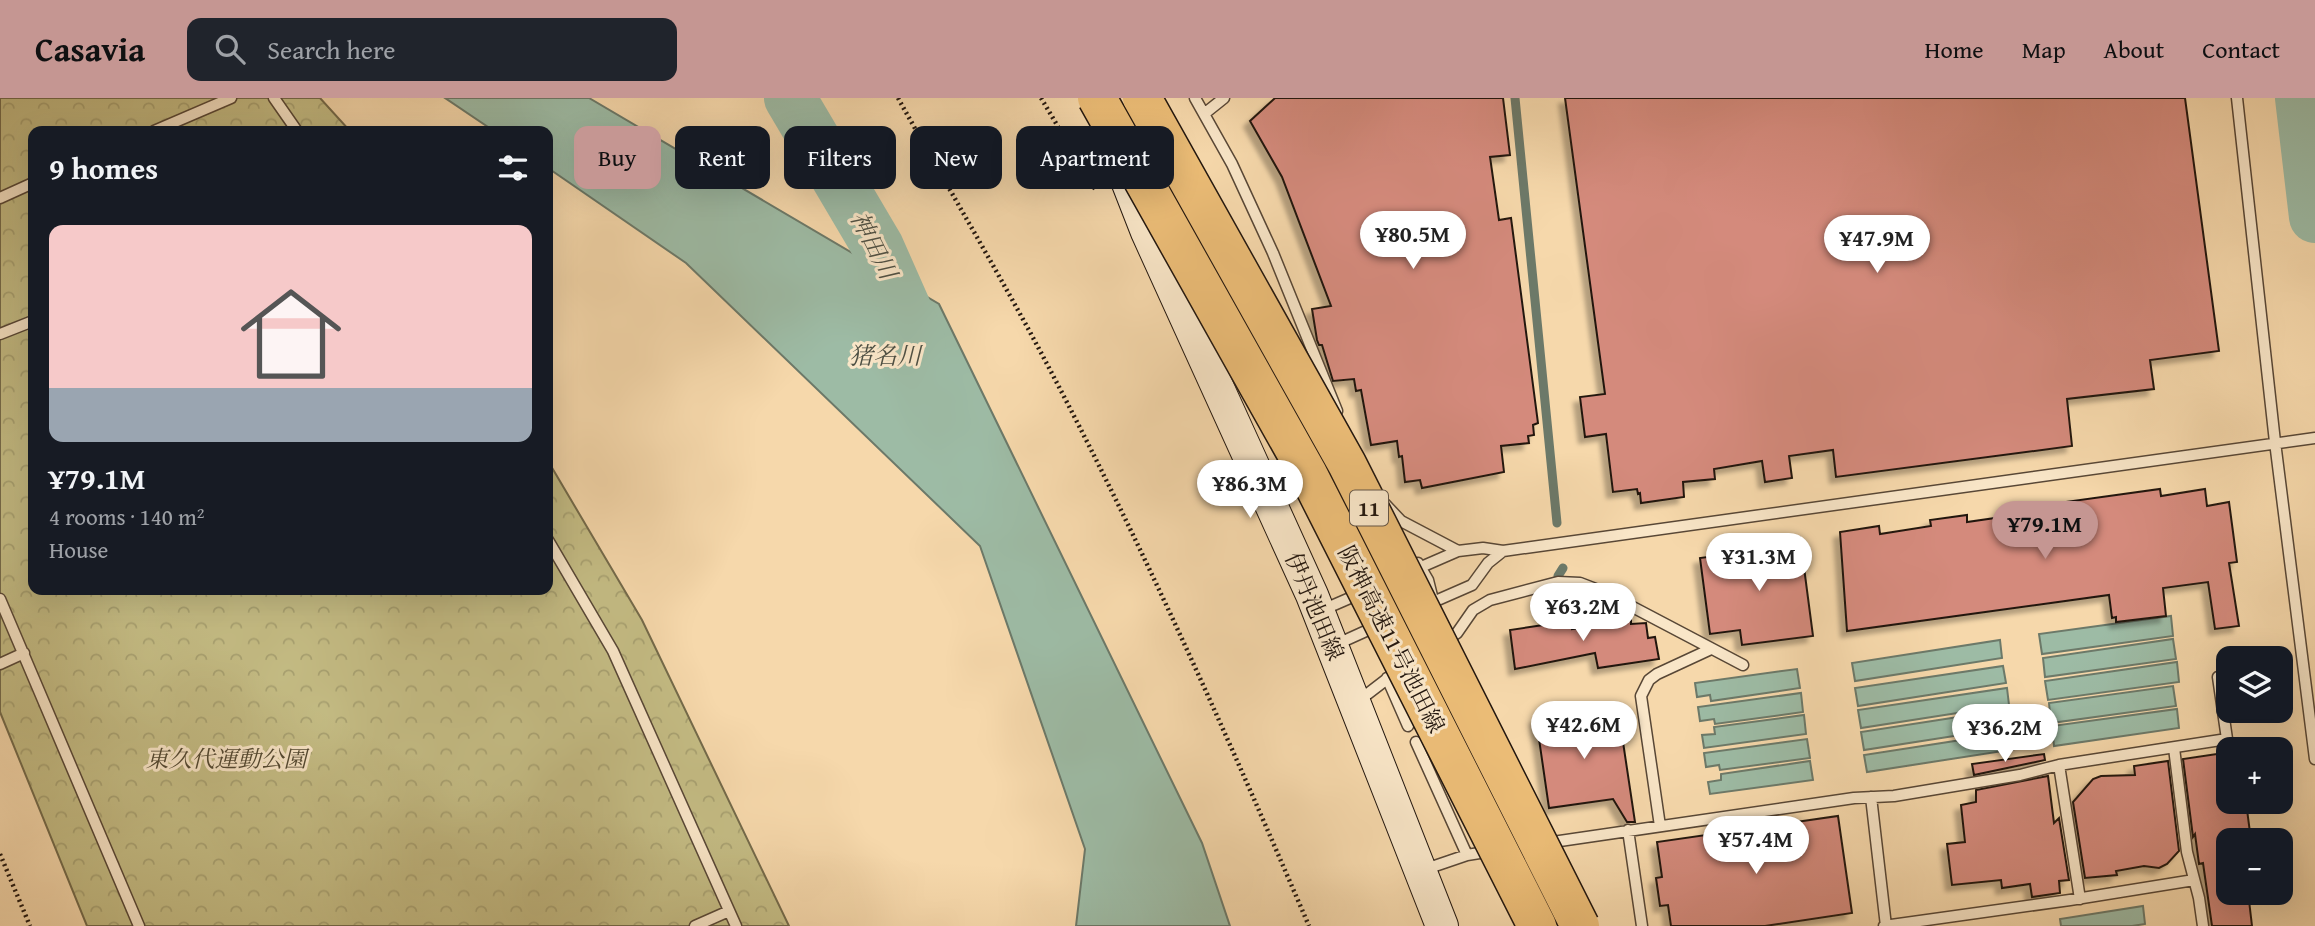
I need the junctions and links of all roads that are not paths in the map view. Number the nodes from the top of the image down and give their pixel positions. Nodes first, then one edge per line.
1 (231, 98) edge
2 (274, 98) edge
3 (1096, 98) edge
4 (1142, 98) edge
5 (1195, 98) edge
6 (1224, 98) edge
7 (2237, 98) edge
8 (1204, 114) junction
9 (166, 126) edge
10 (294, 126) edge
11 (28, 185) edge
12 (0, 198) edge
13 (28, 323) edge
14 (0, 334) edge
15 (1340, 416) dead end
16 (2315, 438) edge
17 (2274, 442) junction
18 (1377, 492) dead end
19 (1388, 508) junction
20 (1401, 532) dead end
21 (553, 548) edge
22 (1458, 551) junction
23 (1503, 551) junction
24 (1414, 555) dead end
25 (1421, 567) junction
26 (0, 599) edge
27 (1431, 603) junction
28 (1319, 611) junction
29 (1408, 613) dead end
30 (1396, 618) dead end
31 (1332, 647) junction
32 (1711, 649) junction
33 (24, 653) junction
34 (1425, 653) dead end
35 (1413, 660) dead end
36 (0, 664) edge
37 (1743, 665) dead end
38 (1387, 678) junction
39 (1355, 703) junction
40 (2225, 723) edge
41 (1408, 726) dead end
42 (1416, 742) dead end
43 (2174, 748) junction
44 (2315, 759) edge
45 (2059, 765) junction
46 (1871, 797) junction
47 (1660, 826) junction
48 (1628, 830) junction
49 (1526, 846) dead end
50 (1512, 848) dead end
51 (1467, 855) junction
52 (1421, 872) junction
53 (2194, 880) junction
54 (2080, 899) junction
55 (729, 911) junction
56 (139, 926) edge
57 (695, 926) edge
58 (736, 926) edge
59 (1441, 926) edge
60 (1537, 926) edge
61 (1580, 926) edge
62 (1642, 926) edge
63 (1885, 926) edge
64 (2203, 926) edge

1 - 9 lane
2 - 10 lane
3 - 28 main road, 伊丹池田線
3 - 60 highway, 阪神高速11号池田線 / 11, bridge
4 - 61 highway, 阪神高速11号池田線 / 11, bridge
5 - 8 lane
6 - 8 lane
7 - 17 lane
8 - 15 lane
11 - 12 lane
13 - 14 lane
16 - 17 lane
17 - 23 lane
17 - 44 lane
18 - 19 lane
19 - 20 lane
19 - 22 lane
21 - 55 lane
22 - 23 lane
22 - 25 lane
23 - 27 lane
24 - 25 lane
25 - 27 lane
25 - 28 lane
26 - 33 lane
27 - 29 lane
28 - 31 main road, 伊丹池田線
30 - 31 lane
31 - 39 main road, 伊丹池田線
32 - 34 lane
32 - 37 lane
32 - 47 lane
33 - 36 lane
33 - 56 lane
35 - 38 lane
38 - 39 lane
38 - 41 lane
39 - 52 main road, 伊丹池田線
40 - 43 lane
42 - 51 lane
43 - 45 lane
43 - 53 lane
45 - 46 lane
45 - 54 lane
46 - 47 lane
46 - 63 lane
47 - 48 lane
48 - 49 lane
48 - 62 lane
50 - 51 lane
51 - 52 lane
52 - 59 main road, 伊丹池田線
53 - 54 lane
53 - 64 lane
54 - 63 lane
55 - 57 lane
55 - 58 lane

